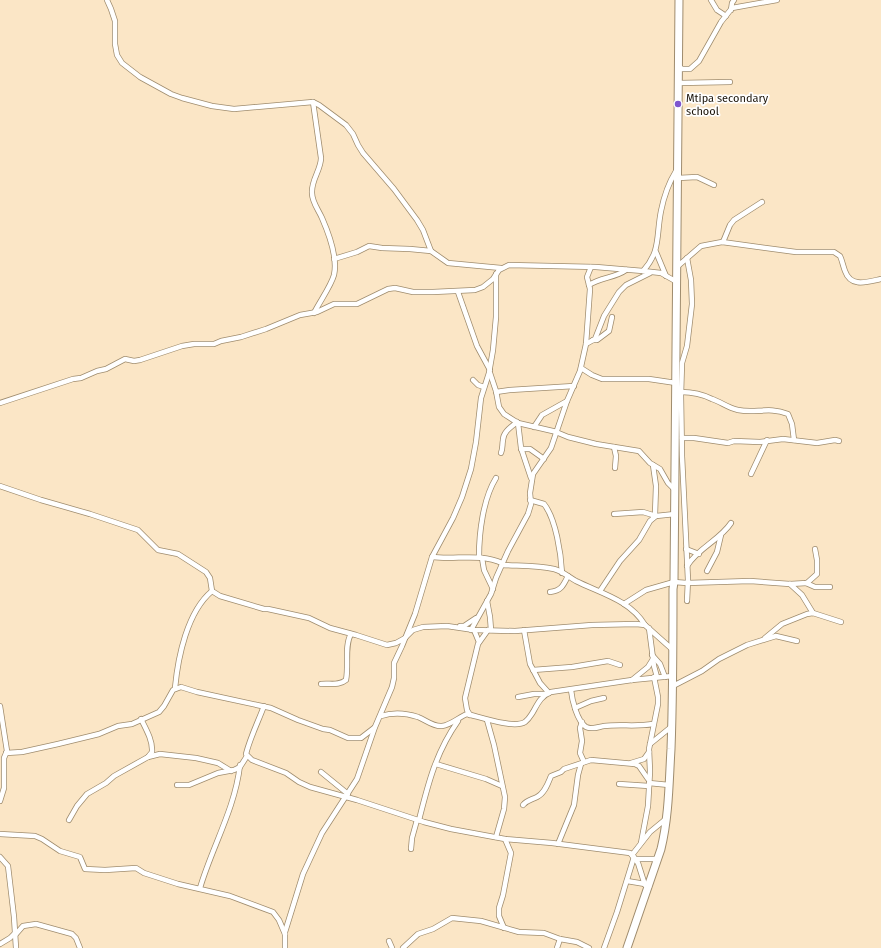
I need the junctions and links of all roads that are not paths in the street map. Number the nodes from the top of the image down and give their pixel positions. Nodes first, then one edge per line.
1 (107, 0) edge
2 (680, 0) edge
3 (710, 0) edge
4 (734, 0) edge
5 (777, 0) edge
6 (731, 10) junction
7 (726, 16) junction
8 (679, 66) junction
9 (730, 82) dead end
10 (679, 83) junction
11 (312, 102) junction
12 (678, 167) junction
13 (678, 178) junction
14 (714, 185) dead end
15 (762, 202) dead end
16 (724, 242) junction
17 (431, 251) junction
18 (656, 252) junction
19 (687, 258) junction
20 (334, 260) junction
21 (678, 266) junction
22 (591, 267) junction
23 (502, 268) junction
24 (627, 270) junction
25 (643, 271) junction
26 (651, 272) junction
27 (496, 274) junction
28 (666, 276) junction
29 (881, 279) edge
30 (678, 282) junction
31 (590, 285) junction
32 (458, 292) junction
33 (314, 312) junction
34 (612, 318) dead end
35 (594, 340) junction
36 (586, 344) junction
37 (581, 368) junction
38 (490, 371) junction
39 (473, 380) dead end
40 (676, 383) junction
41 (574, 386) junction
42 (484, 387) junction
43 (496, 392) junction
44 (681, 392) junction
45 (567, 401) junction
46 (0, 403) edge
47 (517, 423) junction
48 (534, 427) junction
49 (556, 432) junction
50 (682, 438) junction
51 (767, 440) junction
52 (794, 440) junction
53 (838, 441) dead end
54 (614, 447) junction
55 (521, 449) junction
56 (501, 453) dead end
57 (544, 459) junction
58 (653, 465) junction
59 (615, 468) dead end
60 (751, 474) dead end
61 (496, 478) dead end
62 (532, 479) junction
63 (0, 486) edge
64 (674, 489) junction
65 (530, 500) junction
66 (614, 514) dead end
67 (675, 514) junction
68 (656, 516) junction
69 (732, 523) dead end
70 (721, 535) junction
71 (686, 549) junction
72 (815, 549) dead end
73 (699, 554) junction
74 (432, 557) junction
75 (480, 558) junction
76 (502, 564) junction
77 (687, 566) junction
78 (707, 571) dead end
79 (562, 573) junction
80 (568, 576) junction
81 (674, 582) junction
82 (688, 583) junction
83 (806, 583) junction
84 (790, 584) junction
85 (830, 587) dead end
86 (493, 588) junction
87 (212, 591) junction
88 (600, 591) junction
89 (550, 592) dead end
90 (487, 601) junction
91 (687, 601) dead end
92 (624, 604) junction
93 (813, 613) junction
94 (478, 617) junction
95 (841, 622) dead end
96 (454, 626) junction
97 (647, 627) junction
98 (473, 630) junction
99 (490, 630) junction
100 (524, 630) junction
101 (351, 634) junction
102 (405, 638) junction
103 (763, 639) junction
104 (797, 641) dead end
105 (479, 642) junction
106 (673, 650) junction
107 (653, 657) junction
108 (620, 665) dead end
109 (533, 670) junction
110 (673, 676) junction
111 (656, 677) junction
112 (665, 677) junction
113 (632, 680) junction
114 (321, 684) dead end
115 (673, 686) junction
116 (175, 688) junction
117 (571, 690) junction
118 (547, 694) junction
119 (518, 697) dead end
120 (604, 698) dead end
121 (0, 706) edge
122 (264, 706) junction
123 (575, 708) junction
124 (470, 715) junction
125 (381, 716) junction
126 (141, 719) junction
127 (459, 719) junction
128 (487, 720) junction
129 (582, 722) junction
130 (653, 724) junction
131 (672, 726) junction
132 (375, 727) junction
133 (650, 744) junction
134 (649, 752) junction
135 (6, 754) junction
136 (247, 756) junction
137 (148, 757) junction
138 (582, 763) junction
139 (436, 764) junction
140 (629, 764) junction
141 (240, 765) junction
142 (231, 771) junction
143 (322, 772) dead end
144 (649, 783) junction
145 (619, 784) dead end
146 (177, 785) dead end
147 (669, 785) junction
148 (502, 786) junction
149 (346, 796) junction
150 (0, 801) edge
151 (523, 805) dead end
152 (667, 818) junction
153 (69, 820) dead end
154 (418, 820) junction
155 (0, 834) edge
156 (496, 837) junction
157 (505, 839) junction
158 (641, 843) junction
159 (558, 844) junction
160 (411, 849) dead end
161 (0, 857) edge
162 (634, 857) junction
163 (658, 858) junction
164 (627, 881) junction
165 (647, 885) junction
166 (200, 888) junction
167 (504, 928) junction
168 (16, 934) junction
169 (285, 934) junction
170 (560, 939) junction
171 (388, 941) dead end
172 (0, 944) edge
173 (16, 948) edge
174 (80, 948) edge
175 (286, 948) edge
176 (392, 948) edge
177 (403, 948) edge
178 (557, 948) edge
179 (589, 948) edge
180 (604, 948) edge
181 (627, 948) edge

1 - 11 street
2 - 8 main road
3 - 7 street
4 - 6 street
5 - 6 street
6 - 7 street
7 - 8 street
8 - 10 main road
9 - 10 street
10 - 12 main road
11 - 17 street
11 - 20 street
12 - 13 main road
12 - 18 street
13 - 14 street
13 - 21 main road
15 - 16 street
16 - 19 street
16 - 29 street
17 - 20 street
17 - 23 street
18 - 25 street
18 - 28 street
19 - 21 street
19 - 44 street
20 - 33 street
21 - 30 main road
22 - 23 street
22 - 24 street
22 - 31 street
23 - 27 street
24 - 25 street
24 - 31 street
25 - 26 street
26 - 28 street
26 - 35 street
27 - 32 street
27 - 38 street
28 - 30 street
30 - 40 main road
31 - 36 street
32 - 33 street
32 - 38 street
33 - 46 street
34 - 35 street
35 - 36 street
36 - 37 street
37 - 40 street
37 - 41 street
38 - 42 street
38 - 43 street
39 - 42 street
40 - 64 main road
41 - 43 street
41 - 45 street
42 - 74 street
43 - 47 street
44 - 50 street
44 - 52 street
45 - 48 street
45 - 49 street
47 - 48 street
47 - 55 street
47 - 56 street
48 - 49 street
49 - 54 street
49 - 57 street
50 - 51 street
50 - 71 street
51 - 52 street
51 - 60 street
52 - 53 street
54 - 58 street
54 - 59 street
55 - 57 street
55 - 62 street
57 - 62 street
58 - 64 street
58 - 68 street
61 - 75 street
62 - 65 street
63 - 87 street
64 - 67 main road
65 - 76 street
65 - 79 street
66 - 68 street
67 - 68 street
67 - 81 main road
68 - 88 street
69 - 70 street
70 - 73 street
70 - 78 street
71 - 73 street
71 - 77 street
72 - 83 street
73 - 77 street
74 - 75 street
74 - 102 street
75 - 76 street
75 - 86 street
76 - 79 street
76 - 86 street
77 - 82 street
79 - 80 street
80 - 88 street
80 - 89 street
81 - 82 street
81 - 92 street
81 - 106 main road
82 - 84 street
82 - 91 street
83 - 84 street
83 - 85 street
84 - 93 street
86 - 90 street
87 - 101 street
87 - 116 street
88 - 92 street
90 - 94 street
90 - 99 street
92 - 97 street
93 - 95 street
93 - 103 street
94 - 96 street
94 - 98 street
96 - 98 street
96 - 102 street
97 - 100 street
97 - 106 street
97 - 107 street
98 - 99 street
98 - 105 street
99 - 100 street
99 - 105 street
100 - 109 street
101 - 102 street
101 - 114 street
102 - 125 street
103 - 104 street
103 - 115 street
105 - 124 street
106 - 110 main road
107 - 111 street
107 - 112 street
107 - 113 street
108 - 109 street
109 - 118 street
110 - 112 street
110 - 115 main road
111 - 112 street
111 - 113 street
111 - 130 street
113 - 117 street
115 - 131 main road
116 - 122 street
116 - 126 street
117 - 118 street
117 - 123 street
118 - 119 street
118 - 128 street
120 - 123 street
121 - 135 street
122 - 132 street
122 - 136 street
123 - 129 street
124 - 127 street
124 - 128 street
125 - 127 street
125 - 132 street
126 - 135 street
126 - 137 street
127 - 139 street
128 - 148 street
129 - 130 street
129 - 138 street
130 - 133 street
131 - 133 street
131 - 147 main road
132 - 149 street
133 - 134 street
134 - 140 street
134 - 144 street
135 - 150 street
136 - 141 street
136 - 149 street
137 - 142 street
137 - 153 street
138 - 140 street
138 - 151 street
138 - 159 street
139 - 148 street
139 - 154 street
140 - 144 street
141 - 142 street
141 - 166 street
142 - 146 street
143 - 149 street
144 - 145 street
144 - 147 street
144 - 158 street
147 - 152 main road
148 - 156 street
149 - 154 street
149 - 169 street
152 - 158 street
152 - 163 main road
154 - 156 street
154 - 160 street
155 - 166 street
156 - 157 street
157 - 159 street
157 - 167 street
158 - 162 street
159 - 162 street
161 - 168 street
162 - 163 street
162 - 164 street
162 - 165 street
163 - 165 main road
164 - 165 street
164 - 180 street
165 - 181 main road
166 - 169 street
167 - 170 street
167 - 177 street
168 - 172 street
168 - 173 street
168 - 174 street
169 - 175 street
170 - 178 street
170 - 179 street
171 - 176 street

